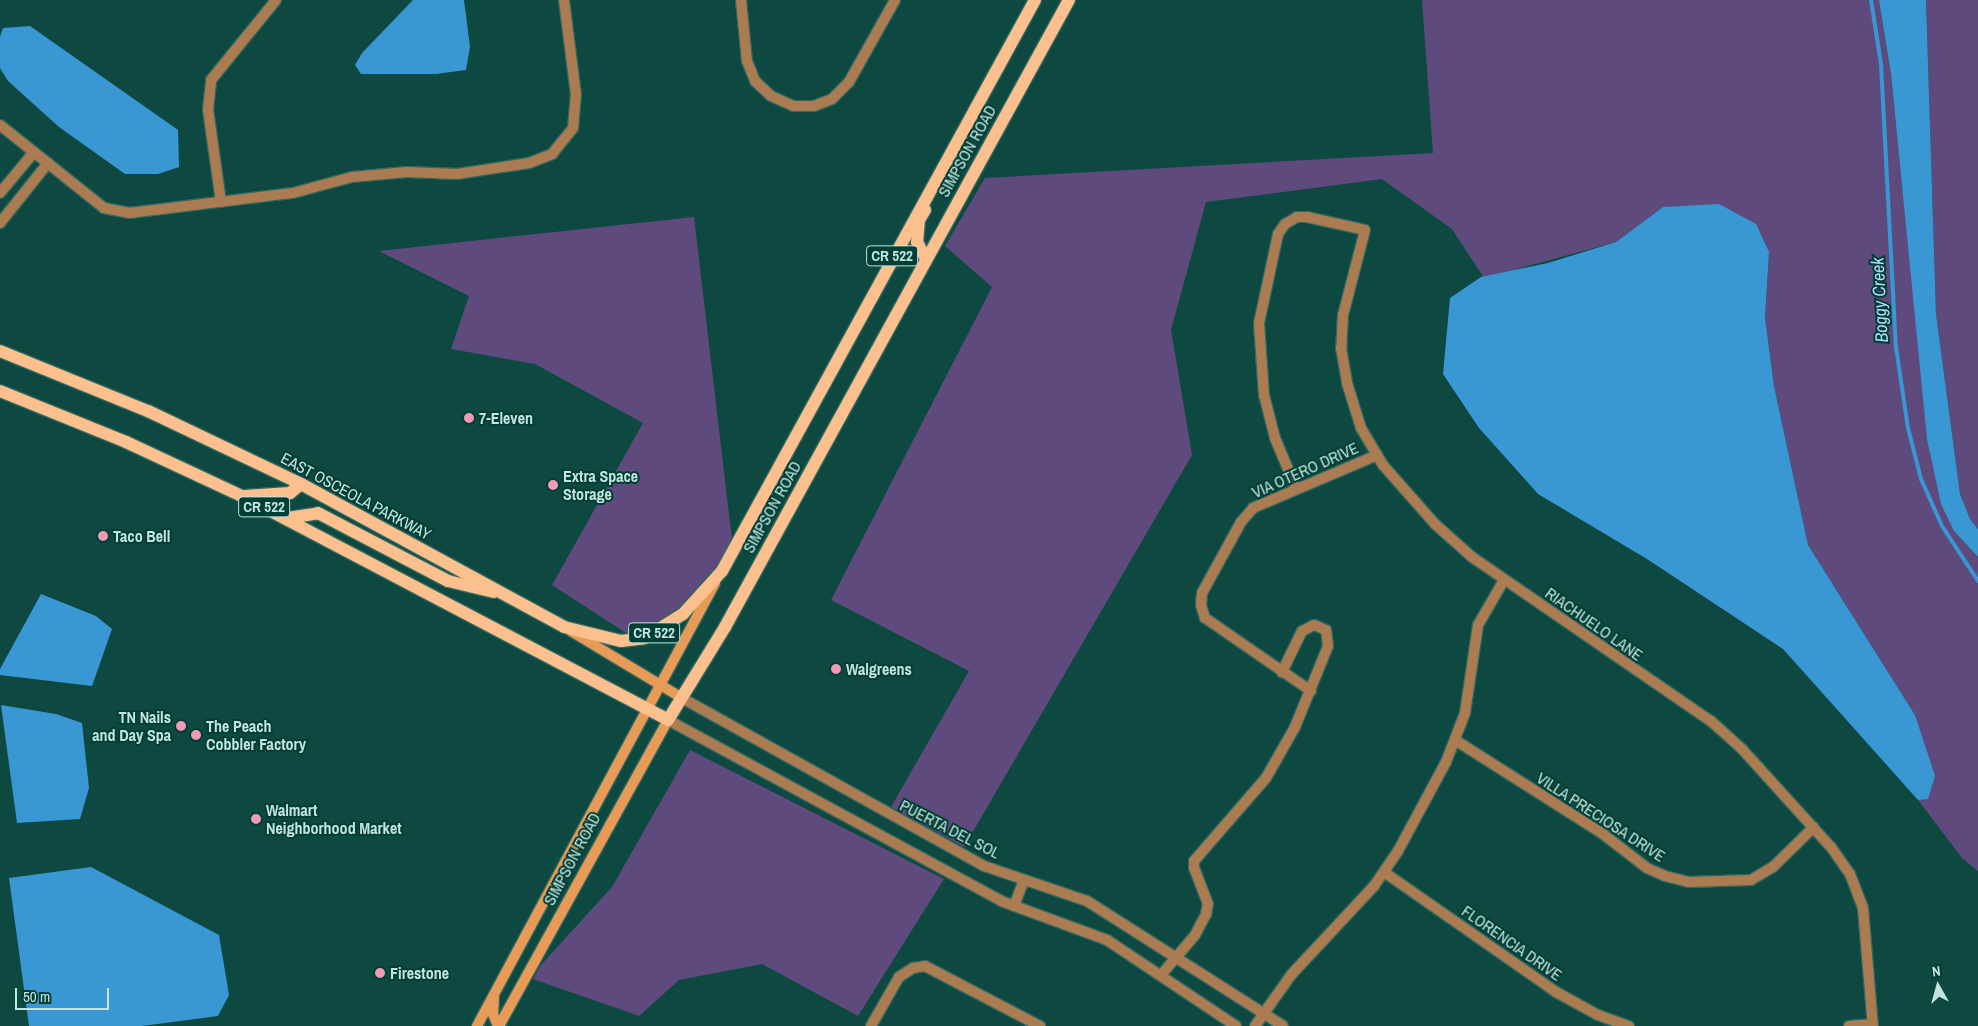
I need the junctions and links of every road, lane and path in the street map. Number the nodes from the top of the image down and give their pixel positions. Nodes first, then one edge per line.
1 (276, 0) edge
2 (564, 0) edge
3 (741, 0) edge
4 (895, 0) edge
5 (1035, 0) edge
6 (1069, 0) edge
7 (0, 125) edge
8 (956, 144) junction
9 (34, 152) junction
10 (48, 163) junction
11 (0, 194) edge
12 (220, 202) junction
13 (0, 223) edge
14 (926, 259) junction
15 (0, 351) edge
16 (0, 391) edge
17 (1377, 455) junction
18 (301, 484) junction
19 (1296, 488) junction
20 (242, 496) junction
21 (288, 518) junction
22 (722, 571) junction
23 (1504, 580) junction
24 (508, 595) junction
25 (564, 627) junction
26 (1282, 672) junction
27 (660, 685) junction
28 (1311, 691) junction
29 (682, 698) junction
30 (646, 709) junction
31 (668, 720) junction
32 (1455, 740) junction
33 (1814, 827) junction
34 (1384, 872) junction
35 (1024, 880) junction
36 (1014, 906) junction
37 (1175, 958) junction
38 (1161, 975) junction
39 (494, 994) junction
40 (1263, 1014) junction
41 (1873, 1025) edge
42 (477, 1026) edge
43 (498, 1026) edge
44 (871, 1026) edge
45 (1040, 1026) edge
46 (1236, 1026) edge
47 (1256, 1026) edge
48 (1283, 1026) edge
49 (1629, 1026) edge
50 (1849, 1026) edge

1 - 12 street
2 - 12 street
3 - 4 street
5 - 8 main road, SIMPSON ROAD / CR 522
6 - 14 main road, SIMPSON ROAD / CR 522
7 - 9 street
8 - 14 main road
8 - 22 main road, SIMPSON ROAD / CR 522
9 - 10 street
9 - 11 street
10 - 12 street
10 - 13 street
14 - 29 main road, SIMPSON ROAD / CR 522
15 - 18 main road, EAST OSCEOLA PARKWAY / CR 522
16 - 20 main road, CR 522
17 - 19 street, VIA OTERO DRIVE
17 - 19 street, RIACHUELO LANE
17 - 23 street, RIACHUELO LANE
18 - 20 main road
18 - 24 main road, EAST OSCEOLA PARKWAY / CR 522
19 - 26 street, VIA OTERO DRIVE
20 - 21 main road, CR 522
21 - 24 main road
21 - 30 main road, CR 522
22 - 25 main road, CR 522
22 - 27 main road, SIMPSON ROAD
23 - 32 street
23 - 33 street, RIACHUELO LANE
24 - 25 main road, EAST OSCEOLA PARKWAY / CR 522
25 - 27 main road, EAST OSCEOLA PARKWAY
26 - 28 street, VIA OTERO DRIVE
26 - 28 street
27 - 29 main road, EAST OSCEOLA PARKWAY
27 - 30 main road, SIMPSON ROAD
28 - 37 street
29 - 31 main road, SIMPSON ROAD / CR 522
29 - 35 street, PUERTA DEL SOL
30 - 31 main road, CR 522
30 - 39 main road, SIMPSON ROAD
31 - 36 street
31 - 43 main road, SIMPSON ROAD
32 - 33 street, VILLA PRECIOSA DRIVE
32 - 34 street
33 - 41 street, RIACHUELO LANE
34 - 40 street
34 - 49 street, FLORENCIA DRIVE
35 - 36 street
35 - 37 street, PUERTA DEL SOL
36 - 38 street
37 - 38 street
37 - 40 street, PUERTA DEL SOL
38 - 46 street
39 - 42 main road, SIMPSON ROAD
39 - 43 main road
40 - 47 street
40 - 48 street, PUERTA DEL SOL
41 - 50 street
44 - 45 street

